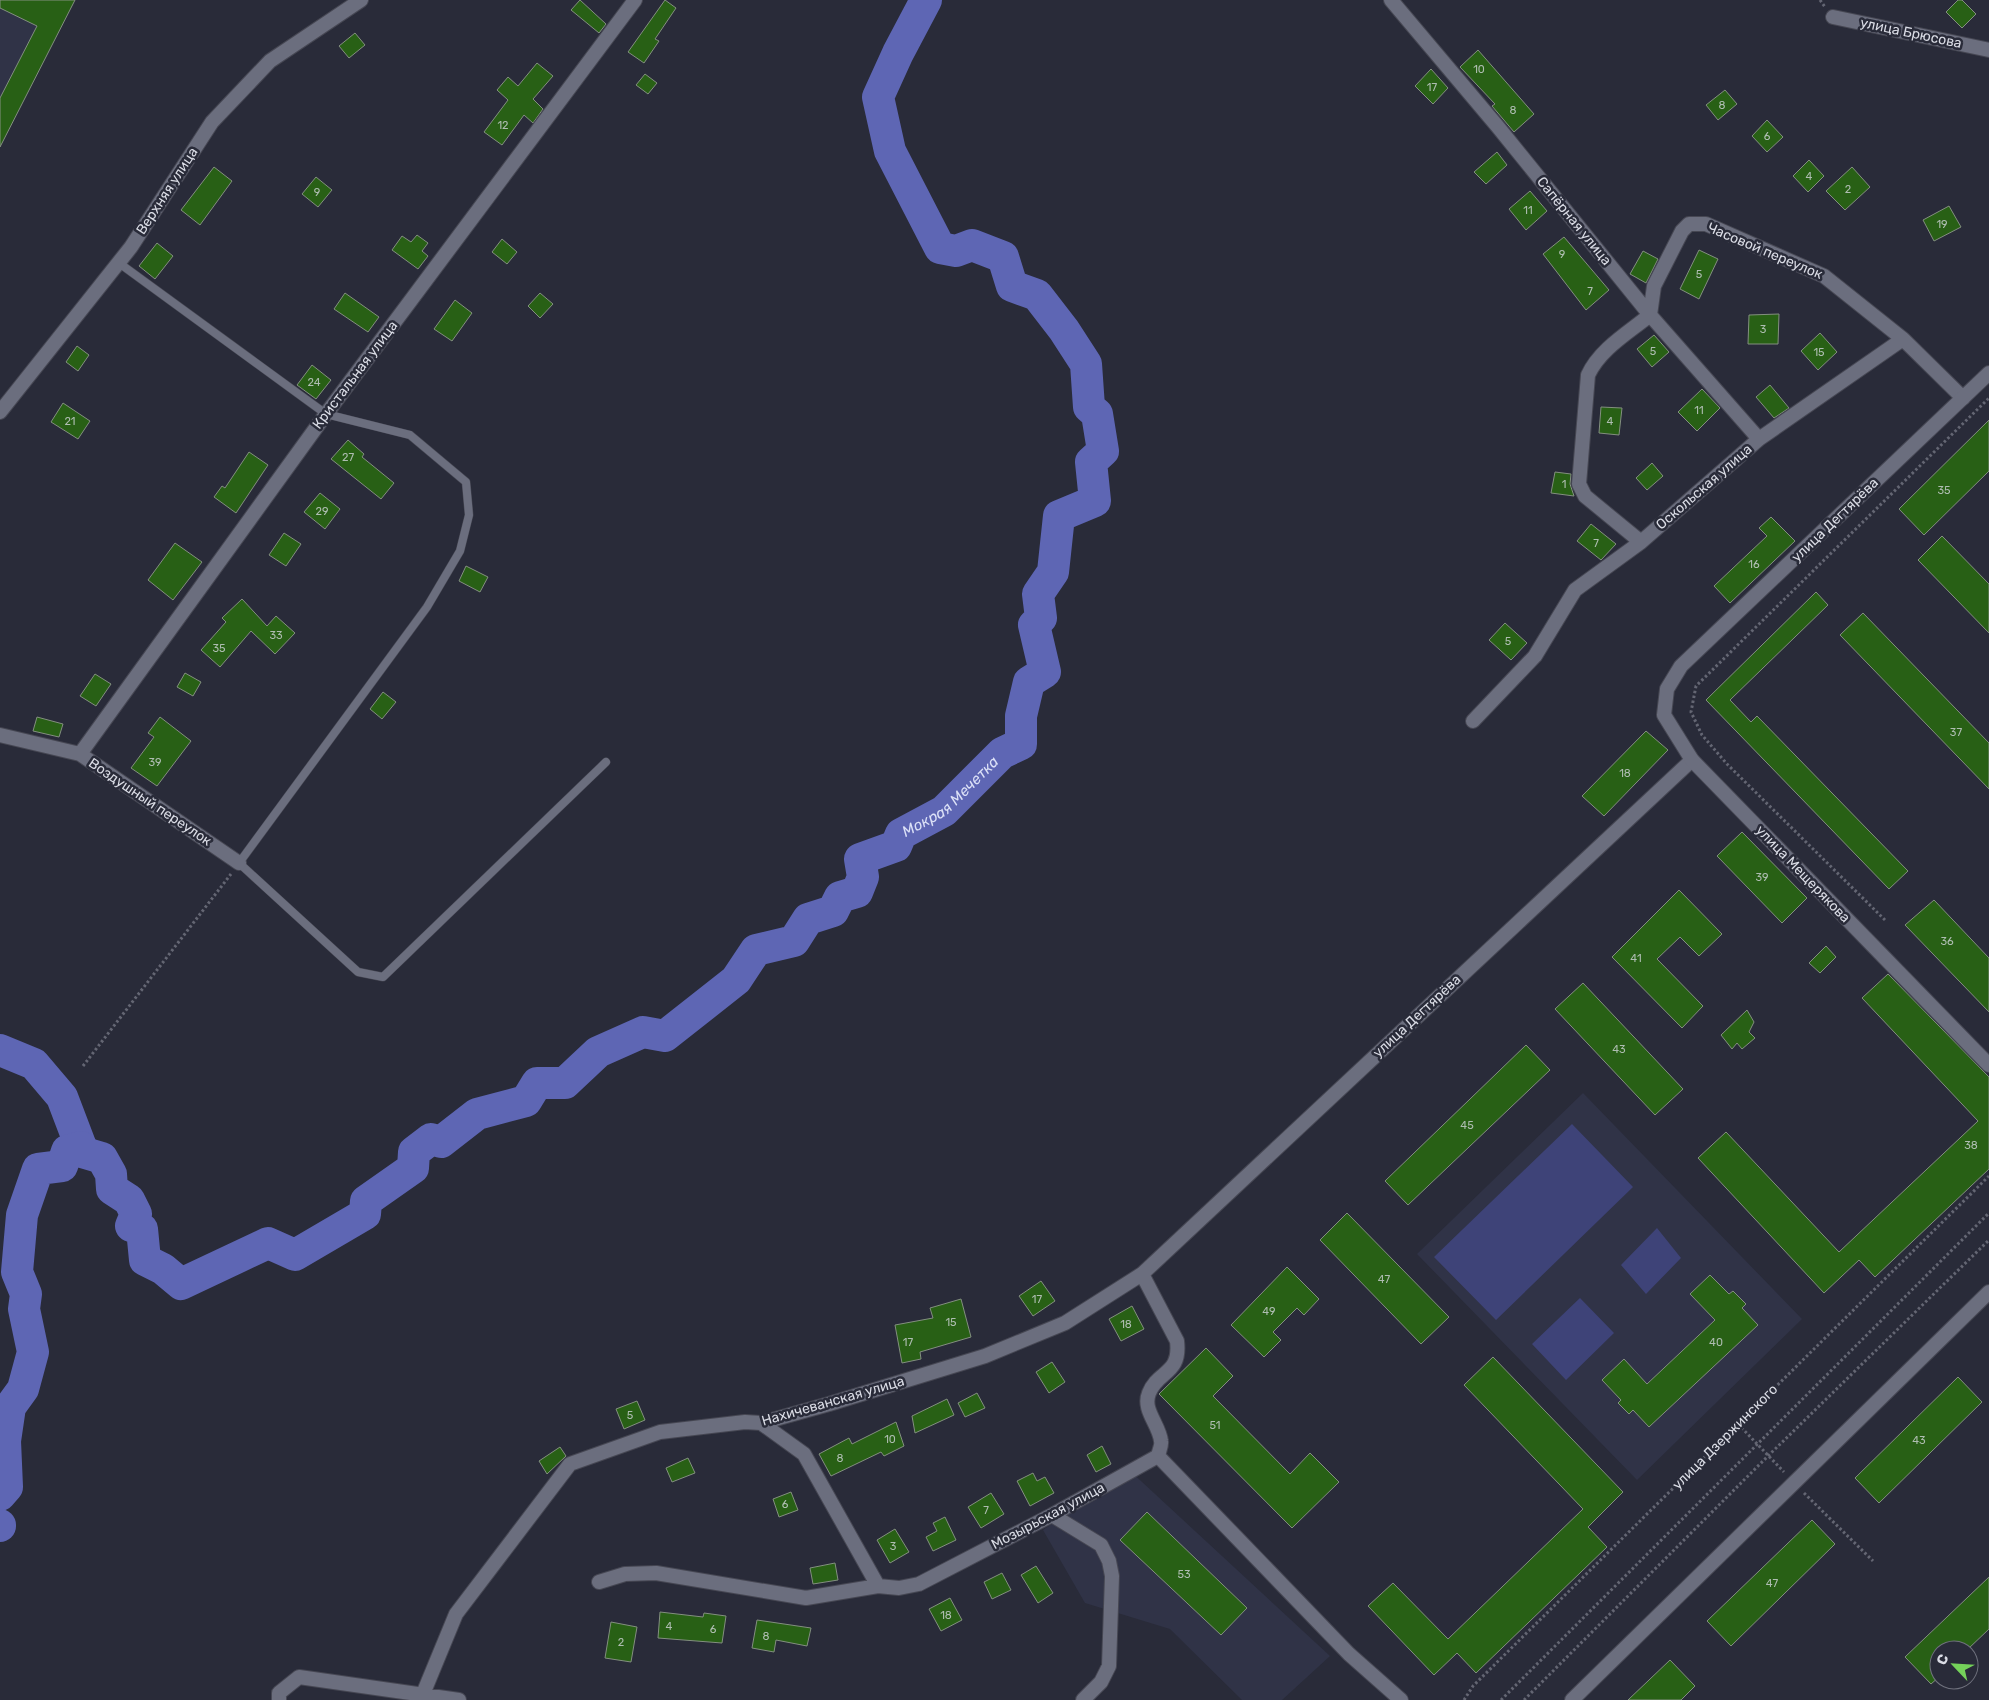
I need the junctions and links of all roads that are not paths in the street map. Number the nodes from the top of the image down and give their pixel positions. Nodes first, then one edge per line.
1 (361, 0) edge
2 (635, 0) edge
3 (1391, 0) edge
4 (1833, 17) dead end
5 (1989, 50) edge
6 (119, 263) junction
7 (1650, 316) junction
8 (1903, 339) junction
9 (1989, 373) edge
10 (1963, 398) junction
11 (0, 412) edge
12 (326, 414) junction
13 (1758, 439) junction
14 (1641, 542) junction
15 (1681, 666) joint
16 (1473, 721) dead end
17 (0, 735) edge
18 (80, 754) junction
19 (1692, 760) junction
20 (606, 762) dead end
21 (239, 863) junction
22 (1989, 1065) edge
23 (1142, 1274) junction
24 (1989, 1292) edge
25 (761, 1423) junction
26 (1158, 1456) junction
27 (1052, 1515) junction
28 (599, 1582) dead end
29 (878, 1586) junction
30 (424, 1694) junction
31 (279, 1700) edge
32 (459, 1700) edge
33 (1084, 1700) edge
34 (1401, 1700) edge
35 (1572, 1700) edge

1 - 6 street, Верхняя улица
2 - 12 street, Кристальная улица
3 - 7 street, Сапёрная улица
4 - 5 street, улица Брюсова
6 - 11 street, Верхняя улица
6 - 12 lane
7 - 8 street, Часовой переулок
7 - 13 street, Сапёрная улица
7 - 14 street
8 - 10 street
8 - 13 street, Оскольская улица
9 - 10 street, улица Дегтярёва
10 - 15 street, улица Дегтярёва
12 - 18 street, Кристальная улица
12 - 21 lane
13 - 14 street, Оскольская улица
14 - 16 street, Оскольская улица
15 - 19 street, улица Мещерякова
17 - 18 street, Воздушный переулок
18 - 21 street, Воздушный переулок
19 - 22 street, улица Мещерякова
19 - 23 street, улица Дегтярёва
20 - 21 lane
23 - 25 street, Нахичеванская улица
23 - 26 street
24 - 35 street
25 - 29 street
25 - 30 street, Нахичеванская улица
26 - 27 street, Мозырьская улица
26 - 34 street
27 - 29 street, Мозырьская улица
27 - 33 street
28 - 29 street, Мозырьская улица
30 - 31 street
30 - 32 street

